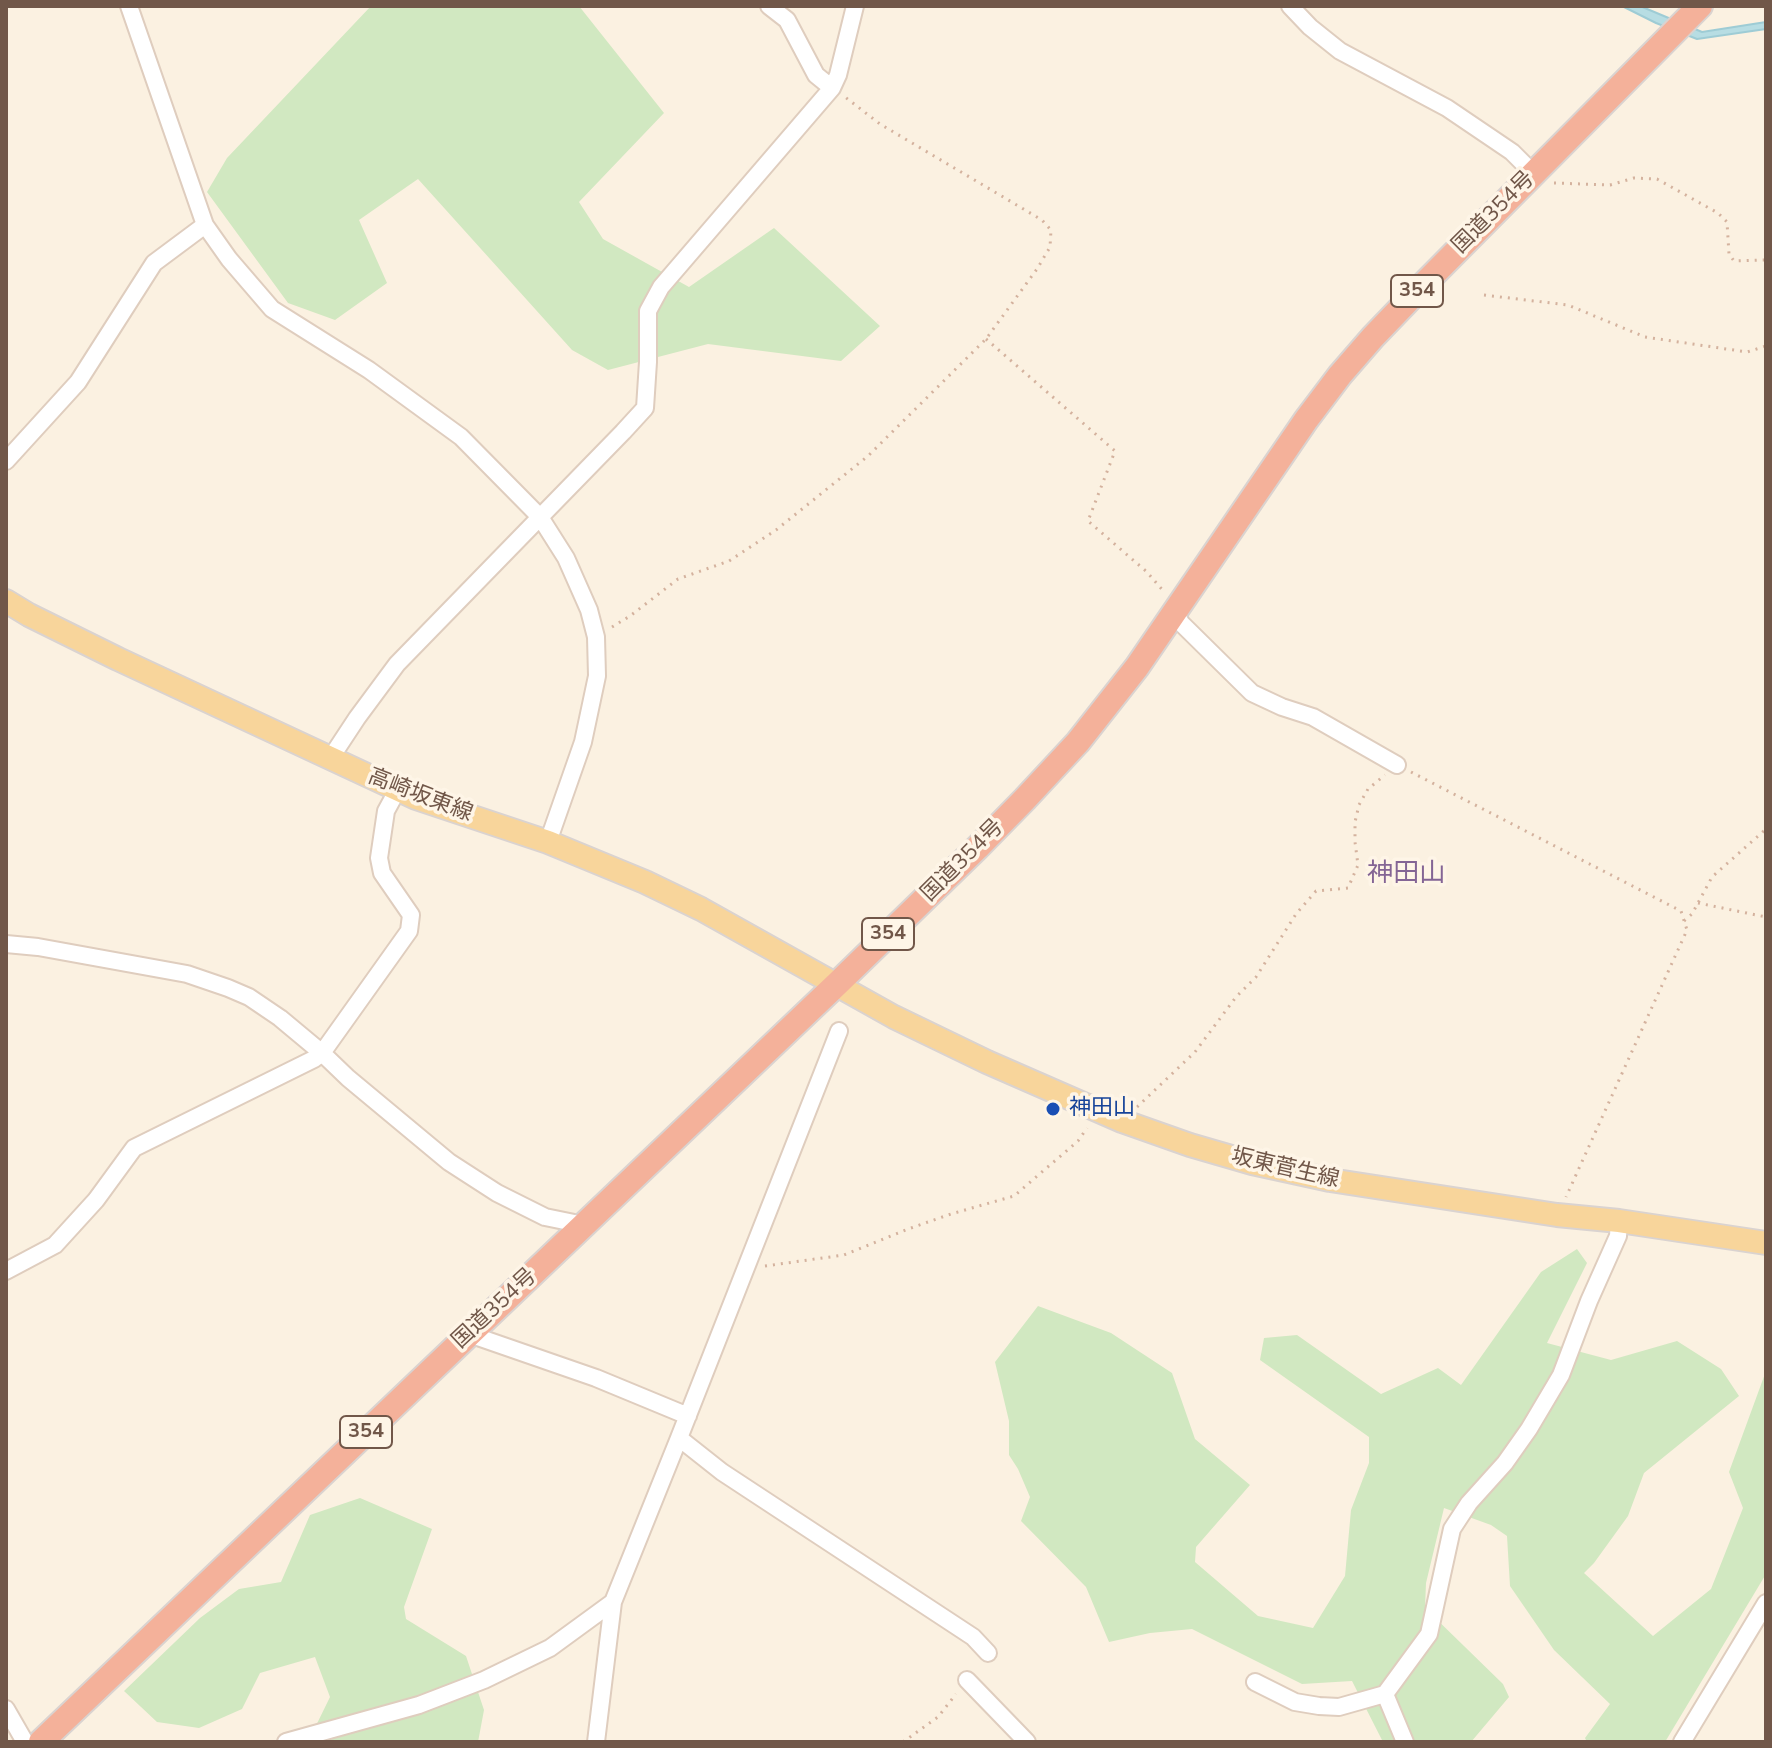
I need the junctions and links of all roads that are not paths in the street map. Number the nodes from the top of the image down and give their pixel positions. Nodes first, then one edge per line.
1 (129, 6) edge
2 (769, 6) edge
3 (855, 6) edge
4 (1290, 6) edge
5 (1700, 6) edge
6 (832, 88) junction
7 (1534, 174) junction
8 (205, 225) junction
9 (6, 461) edge
10 (540, 517) junction
11 (6, 601) edge
12 (1174, 610) junction
13 (330, 759) junction
14 (1397, 765) road end
15 (398, 789) junction
16 (548, 842) junction
17 (6, 944) edge
18 (837, 984) junction
19 (839, 1031) dead end
20 (322, 1053) junction
21 (1619, 1221) junction
22 (584, 1225) junction
23 (1766, 1243) edge
24 (6, 1271) edge
25 (469, 1334) junction
26 (688, 1416) junction
27 (679, 1438) junction
28 (613, 1602) junction
29 (1766, 1603) edge
30 (988, 1653) dead end
31 (967, 1680) road end
32 (1255, 1682) dead end
33 (1385, 1694) junction
34 (6, 1709) edge
35 (25, 1742) edge
36 (41, 1742) edge
37 (286, 1742) edge
38 (596, 1742) edge
39 (1027, 1742) edge
40 (1405, 1742) edge
41 (1682, 1742) edge

1 - 8 street
2 - 6 street
3 - 6 street
4 - 7 street
5 - 7 highway, 国道354号 / 354
6 - 10 street
7 - 12 highway, 国道354号 / 354
8 - 9 street
8 - 10 street
10 - 13 street
10 - 16 street
11 - 13 main road, 高崎坂東線
12 - 14 street
12 - 18 highway, 国道354号 / 354
13 - 15 main road, 高崎坂東線
15 - 16 main road, 高崎坂東線
15 - 20 street
16 - 18 main road, 高崎坂東線
17 - 20 street
18 - 21 main road, 坂東菅生線
18 - 22 highway, 国道354号 / 354
19 - 26 street
20 - 22 street
20 - 24 street
21 - 23 main road, 坂東菅生線
21 - 33 street
22 - 25 highway, 国道354号 / 354
25 - 26 street
25 - 36 highway, 国道354号 / 354
26 - 27 street
27 - 28 street
27 - 30 street
28 - 37 street
28 - 38 street
29 - 41 street
31 - 39 street
32 - 33 street
33 - 40 street
34 - 35 street

